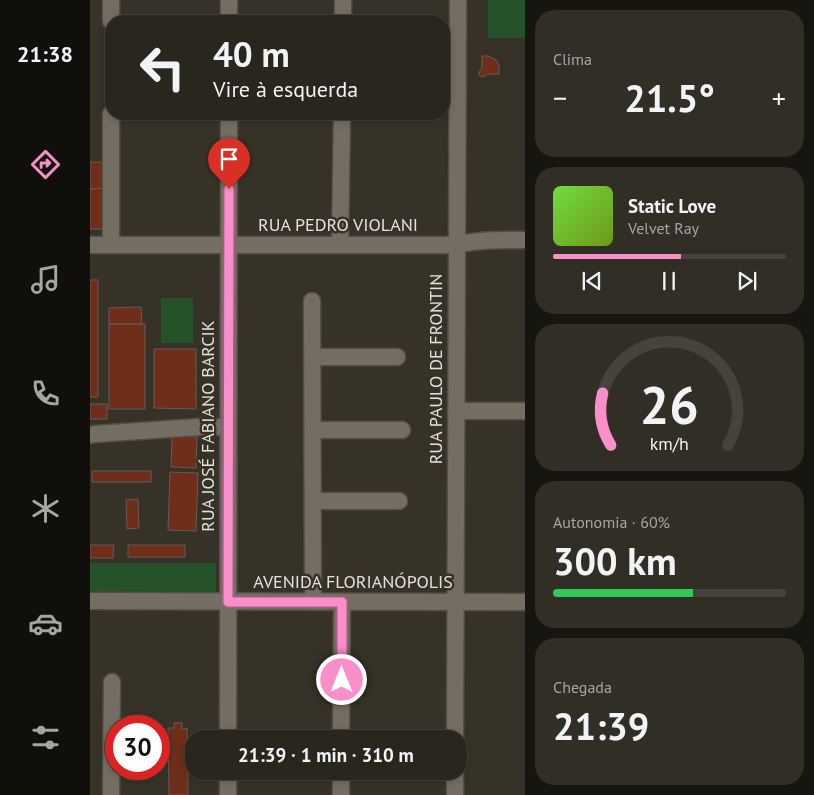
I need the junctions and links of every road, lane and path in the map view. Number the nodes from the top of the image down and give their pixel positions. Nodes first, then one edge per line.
1 (112, 0) edge
2 (229, 0) edge
3 (343, 0) edge
4 (458, 0) edge
5 (112, 15) edge
6 (229, 15) edge
7 (343, 15) edge
8 (111, 120) edge
9 (229, 120) edge
10 (342, 120) edge
11 (525, 240) edge
12 (90, 245) edge
13 (111, 245) junction
14 (229, 245) junction
15 (340, 245) junction
16 (457, 245) junction
17 (312, 302) dead end
18 (312, 357) junction
19 (397, 357) dead end
20 (456, 411) junction
21 (525, 411) edge
22 (228, 427) junction
23 (312, 430) junction
24 (402, 430) dead end
25 (90, 435) edge
26 (399, 501) dead end
27 (313, 502) junction
28 (90, 601) edge
29 (228, 602) junction
30 (313, 602) junction
31 (342, 602) junction
32 (455, 602) junction
33 (525, 602) edge
34 (112, 682) dead end
35 (228, 730) edge
36 (342, 730) edge
37 (455, 730) edge
38 (228, 780) edge
39 (341, 780) edge
40 (455, 780) edge
41 (111, 795) edge
42 (228, 795) edge
43 (341, 795) edge
44 (454, 795) edge

1 - 5 street
2 - 6 street
3 - 7 street
4 - 16 street, RUA PAULO DE FRONTIN
8 - 13 street
9 - 14 street, RUA JOSÉ FABIANO BARCIK
10 - 15 street
11 - 16 street, RUA PEDRO VIOLANI
12 - 13 street, RUA PEDRO VIOLANI
13 - 14 street, RUA PEDRO VIOLANI
14 - 15 street, RUA PEDRO VIOLANI
14 - 22 street, RUA JOSÉ FABIANO BARCIK
15 - 16 street, RUA PEDRO VIOLANI
16 - 20 street, RUA PAULO DE FRONTIN
17 - 18 street
18 - 19 street
18 - 23 street
20 - 21 street
20 - 32 street, RUA PAULO DE FRONTIN
22 - 25 street
22 - 29 street, RUA JOSÉ FABIANO BARCIK
23 - 24 street
23 - 27 street
26 - 27 street
27 - 30 street
28 - 29 street, AVENIDA FLORIANÓPOLIS
29 - 30 street, AVENIDA FLORIANÓPOLIS
29 - 35 street, RUA JOSÉ FABIANO BARCIK
30 - 31 street, AVENIDA FLORIANÓPOLIS
31 - 32 street, AVENIDA FLORIANÓPOLIS
31 - 36 street
32 - 33 street, AVENIDA FLORIANÓPOLIS
32 - 37 street, RUA PAULO DE FRONTIN
34 - 41 street
38 - 42 street
39 - 43 street
40 - 44 street

